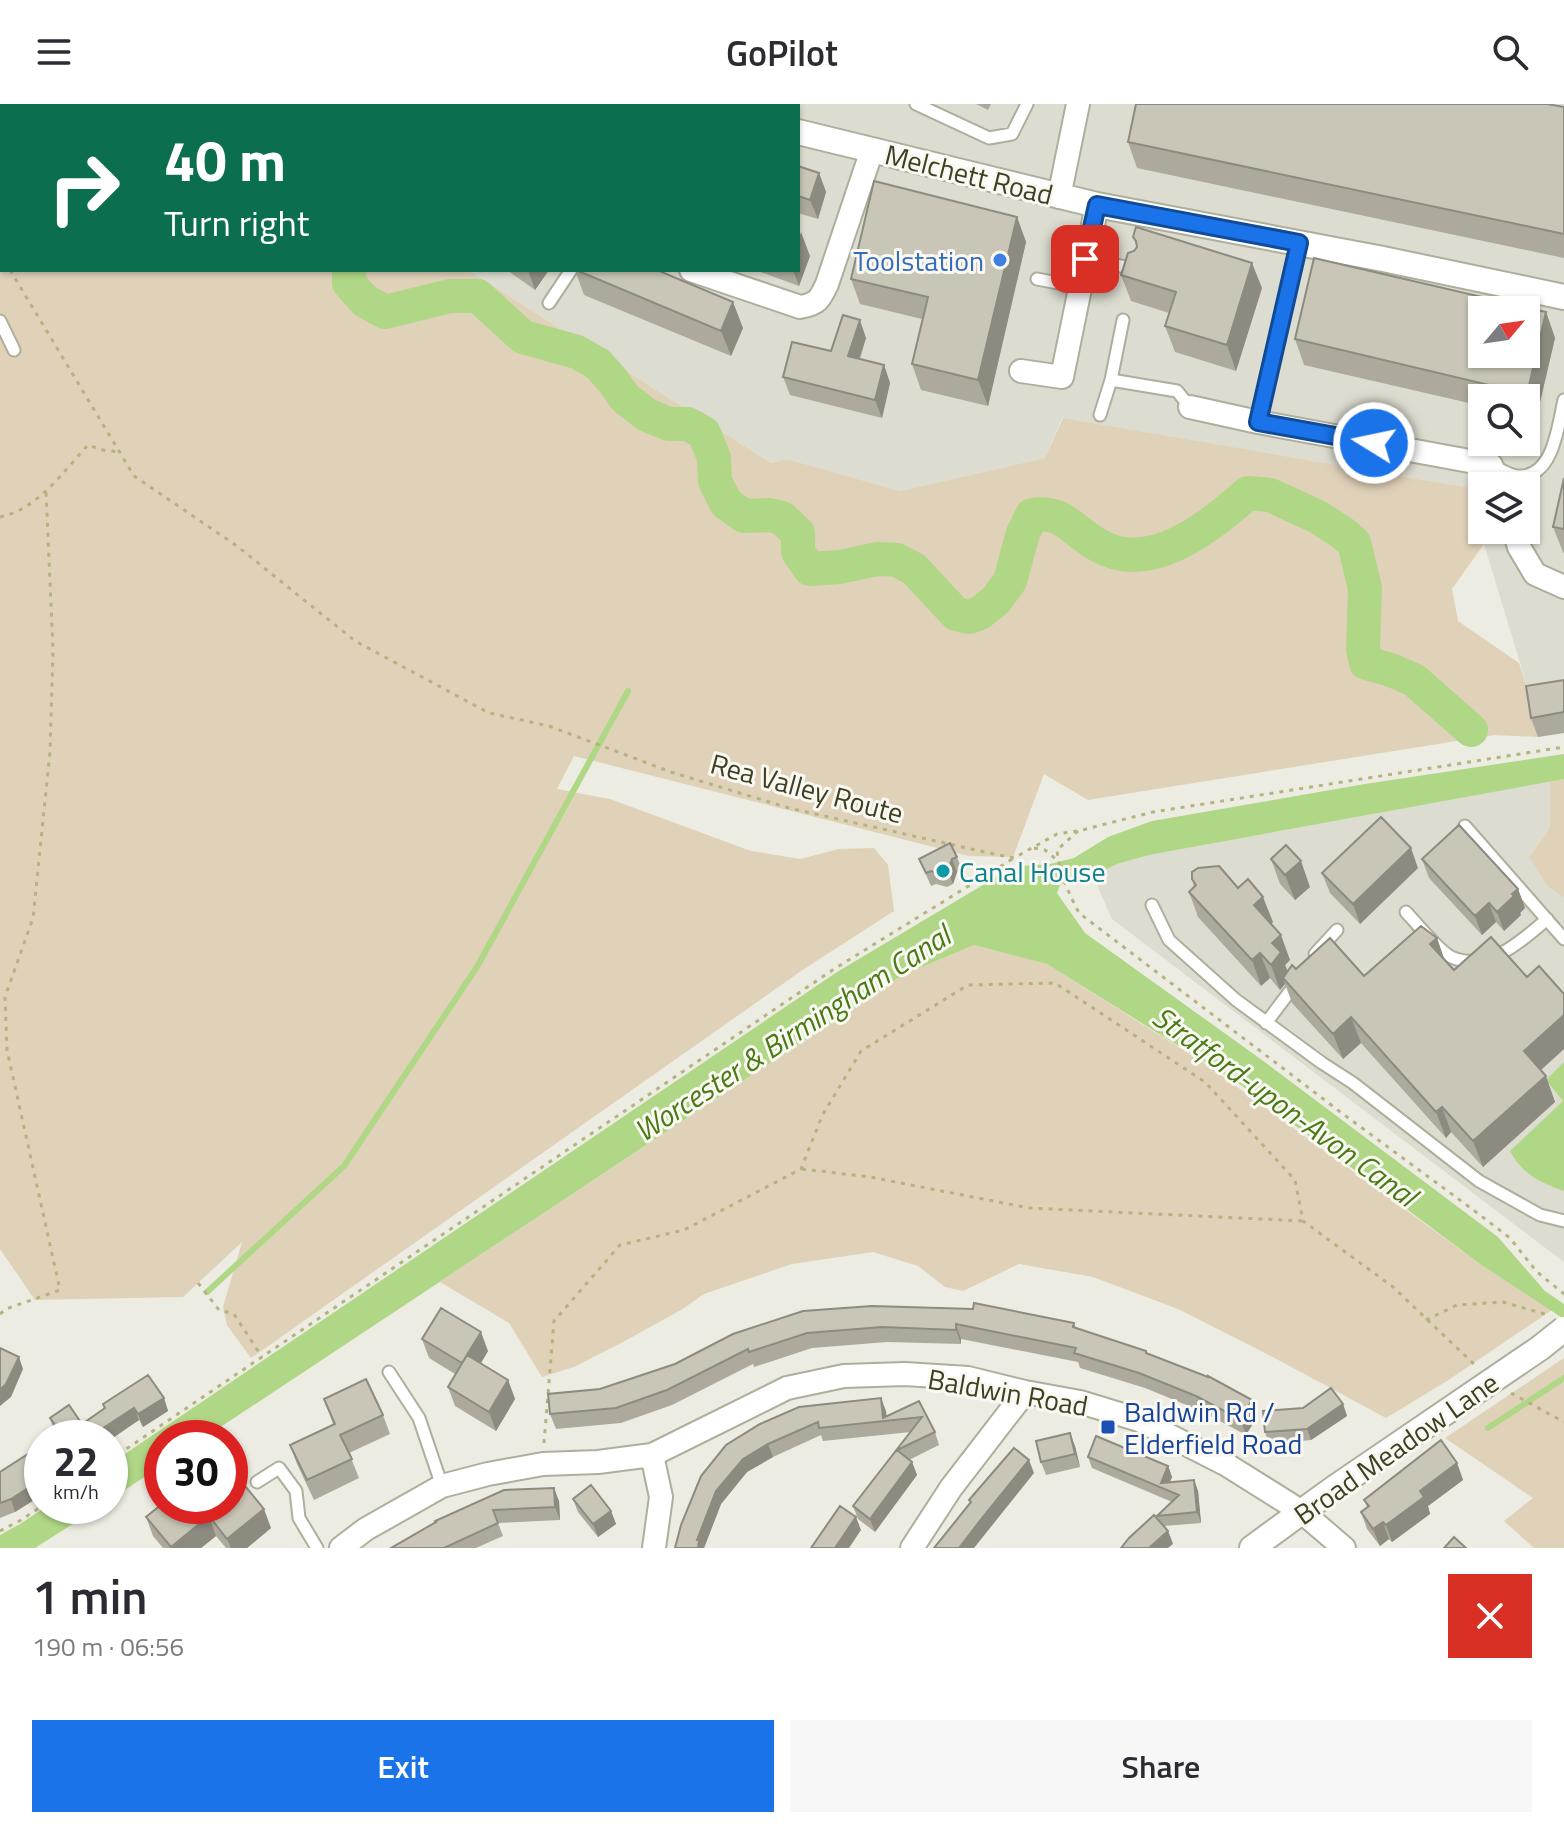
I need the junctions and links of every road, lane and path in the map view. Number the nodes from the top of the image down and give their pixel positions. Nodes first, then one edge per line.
1 (916, 104) edge
2 (1027, 104) edge
3 (1078, 104) edge
4 (800, 132) edge
5 (872, 150) junction
6 (1059, 197) junction
7 (1097, 205) junction
8 (1299, 243) junction
9 (1085, 259) junction
10 (1138, 270) edge
11 (11, 272) edge
12 (570, 272) edge
13 (697, 272) edge
14 (1037, 279) dead end
15 (1079, 287) junction
16 (1564, 297) edge
17 (549, 303) dead end
18 (1123, 320) dead end
19 (0, 321) edge
20 (14, 350) dead end
21 (1021, 371) dead end
22 (1111, 380) junction
23 (1564, 400) edge
24 (1190, 407) joint
25 (1100, 415) dead end
26 (1258, 422) junction
27 (120, 453) junction
28 (1491, 465) junction
29 (1494, 472) edge
30 (46, 491) junction
31 (0, 517) edge
32 (1518, 544) edge
33 (1564, 587) edge
34 (1564, 747) edge
35 (1465, 826) edge
36 (1078, 831) junction
37 (1032, 848) junction
38 (1014, 858) junction
39 (1058, 861) junction
40 (1152, 905) dead end
41 (1406, 912) dead end
42 (1547, 919) junction
43 (1337, 930) dead end
44 (1564, 939) edge
45 (1266, 1023) junction
46 (801, 1169) junction
47 (1303, 1221) junction
48 (1564, 1221) edge
49 (198, 1283) dead end
50 (1564, 1294) edge
51 (0, 1314) edge
52 (1426, 1320) junction
53 (1555, 1322) edge
54 (262, 1357) junction
55 (389, 1372) dead end
56 (1492, 1381) junction
57 (1025, 1392) junction
58 (1516, 1396) dead end
59 (1564, 1422) edge
60 (128, 1448) edge
61 (652, 1455) junction
62 (543, 1464) junction
63 (257, 1482) dead end
64 (442, 1486) junction
65 (1302, 1512) junction
66 (24, 1518) edge
67 (0, 1531) edge
68 (317, 1548) edge
69 (341, 1548) edge
70 (654, 1548) edge
71 (912, 1548) edge
72 (1252, 1548) edge
73 (1344, 1548) edge

1 - 2 lane
3 - 6 street
4 - 5 street, Melchett Road
5 - 6 street, Melchett Road
5 - 13 street
6 - 7 street, Melchett Road
7 - 8 street, Melchett Road
7 - 9 street
8 - 16 street, Melchett Road
8 - 26 lane
9 - 10 lane
9 - 15 street
11 - 27 path, Rea Valley Route
12 - 17 lane
14 - 15 lane
15 - 21 street
18 - 22 lane
19 - 20 lane
22 - 24 lane
22 - 25 lane
23 - 28 lane
24 - 26 street
26 - 28 street
27 - 30 path
27 - 38 path, Rea Valley Route
28 - 29 street
30 - 31 path
30 - 51 path
32 - 33 street
34 - 36 path
35 - 42 lane
36 - 37 path
36 - 39 path
37 - 38 path
37 - 39 path
38 - 54 path
39 - 50 path
40 - 45 lane
41 - 42 lane
42 - 44 lane
43 - 45 lane
45 - 48 lane
46 - 47 path
46 - 47 path
46 - 62 path
47 - 52 path
49 - 54 path
52 - 53 path
52 - 56 path
53 - 56 street, Broad Meadow Lane, bridge
54 - 60 path
55 - 64 lane
56 - 65 street, Broad Meadow Lane
57 - 61 street, Baldwin Road
57 - 65 street, Baldwin Road
57 - 71 street
58 - 59 path
61 - 62 street, Baldwin Road
61 - 70 street
62 - 64 street, Baldwin Road
63 - 68 lane
64 - 69 street, Baldwin Road
65 - 72 street, Broad Meadow Lane
65 - 73 street, Baldwin Road
66 - 67 path

